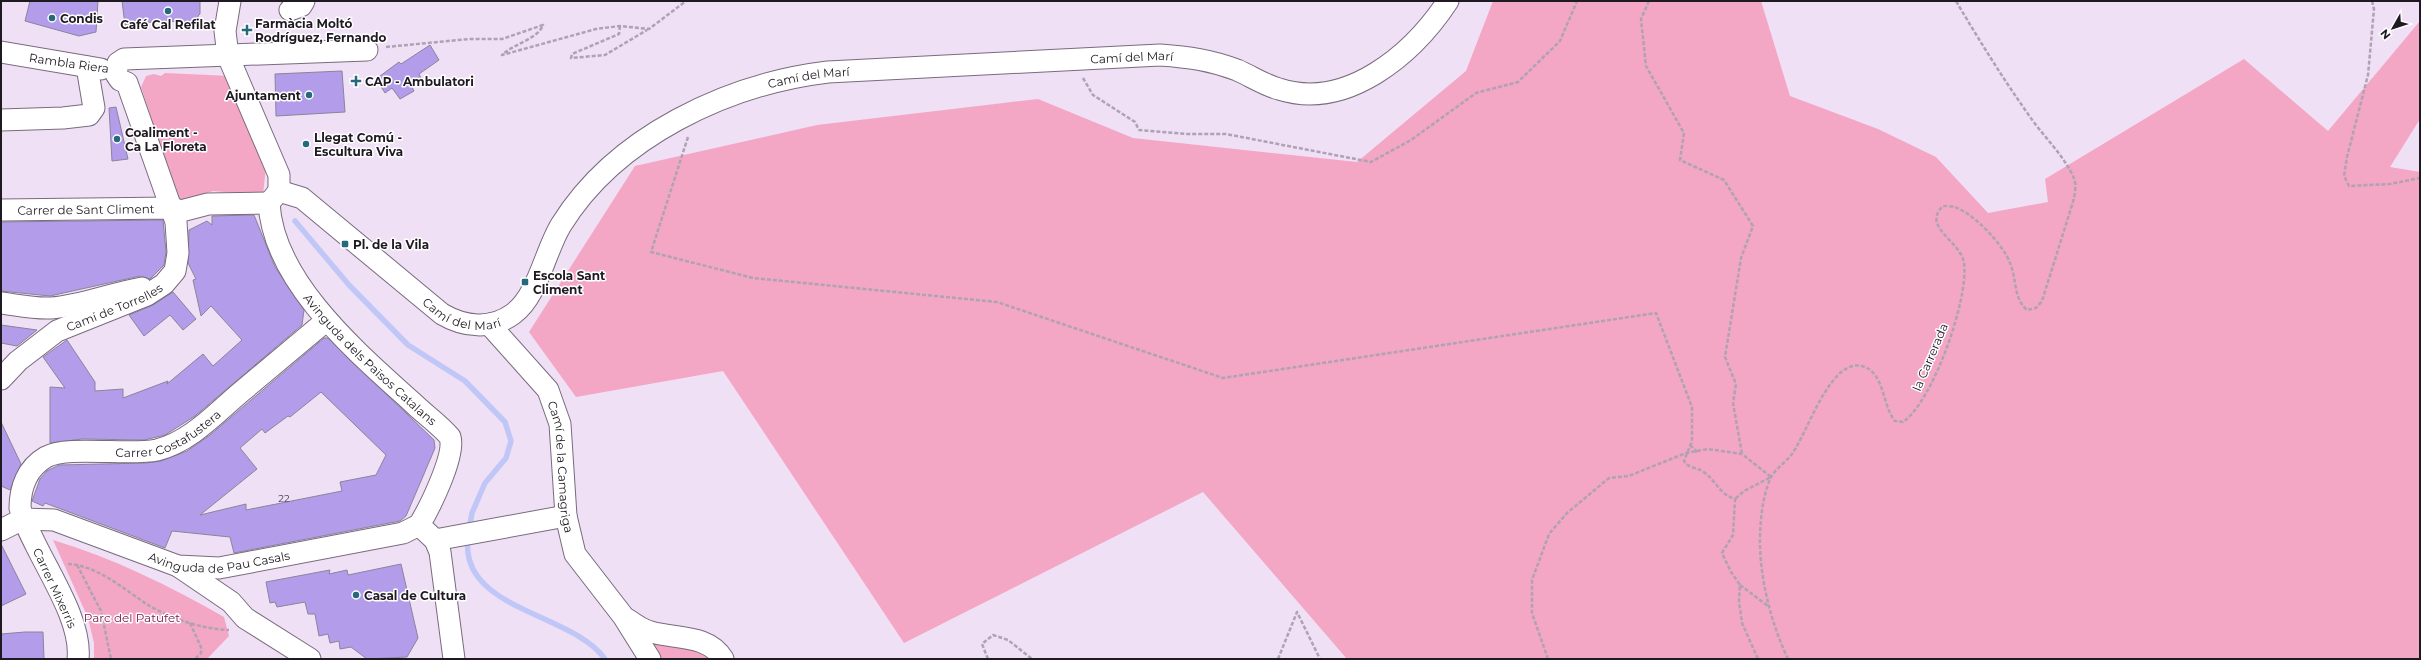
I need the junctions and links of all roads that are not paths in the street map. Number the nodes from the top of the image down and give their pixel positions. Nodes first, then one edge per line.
1 (230, 1) edge
2 (1448, 1) edge
3 (367, 50) road end
4 (1, 52) edge
5 (228, 56) junction
6 (87, 67) junction
7 (125, 71) junction
8 (1, 120) edge
9 (274, 197) junction
10 (172, 208) junction
11 (1, 210) edge
12 (164, 284) junction
13 (1, 303) edge
14 (327, 320) junction
15 (489, 324) junction
16 (1, 379) edge
17 (566, 516) junction
18 (23, 519) junction
19 (419, 525) junction
20 (1, 530) edge
21 (435, 540) junction
22 (245, 564) junction
23 (178, 566) junction
24 (231, 602) junction
25 (623, 616) junction
26 (78, 659) edge
27 (310, 659) edge
28 (454, 659) edge
29 (650, 659) edge
30 (723, 659) edge

1 - 5 street, Avinguda dels Països Catalans
2 - 15 street, Camí del Marí
3 - 5 street, Rambla Riera
4 - 6 street, Rambla Riera
5 - 7 street, Rambla Riera
5 - 9 street, Avinguda dels Països Catalans
6 - 7 street, Rambla Riera
6 - 8 street
7 - 10 street, Camí de Torrelles
9 - 10 street, Camí del Marí
9 - 14 street, Avinguda dels Països Catalans
9 - 15 street, Camí del Marí
10 - 11 street, Carrer de Sant Climent
10 - 12 street, Camí de Torrelles
12 - 13 street
12 - 16 street, Camí de Torrelles
14 - 18 street, Carrer Costafustera
14 - 19 street, Avinguda dels Països Catalans
15 - 17 street, Camí de la Camagriga
17 - 21 street
17 - 25 street, Camí de la Camagriga
18 - 20 street
18 - 23 street, Avinguda de Pau Casals
18 - 26 street, Carrer Mixerris
19 - 21 street
19 - 22 street, Avinguda de Pau Casals
21 - 28 street
22 - 23 street, Avinguda de Pau Casals
22 - 24 street
23 - 24 street
24 - 27 street
25 - 29 street, Camí de la Camagriga
25 - 30 street, Camí de la Camagriga

